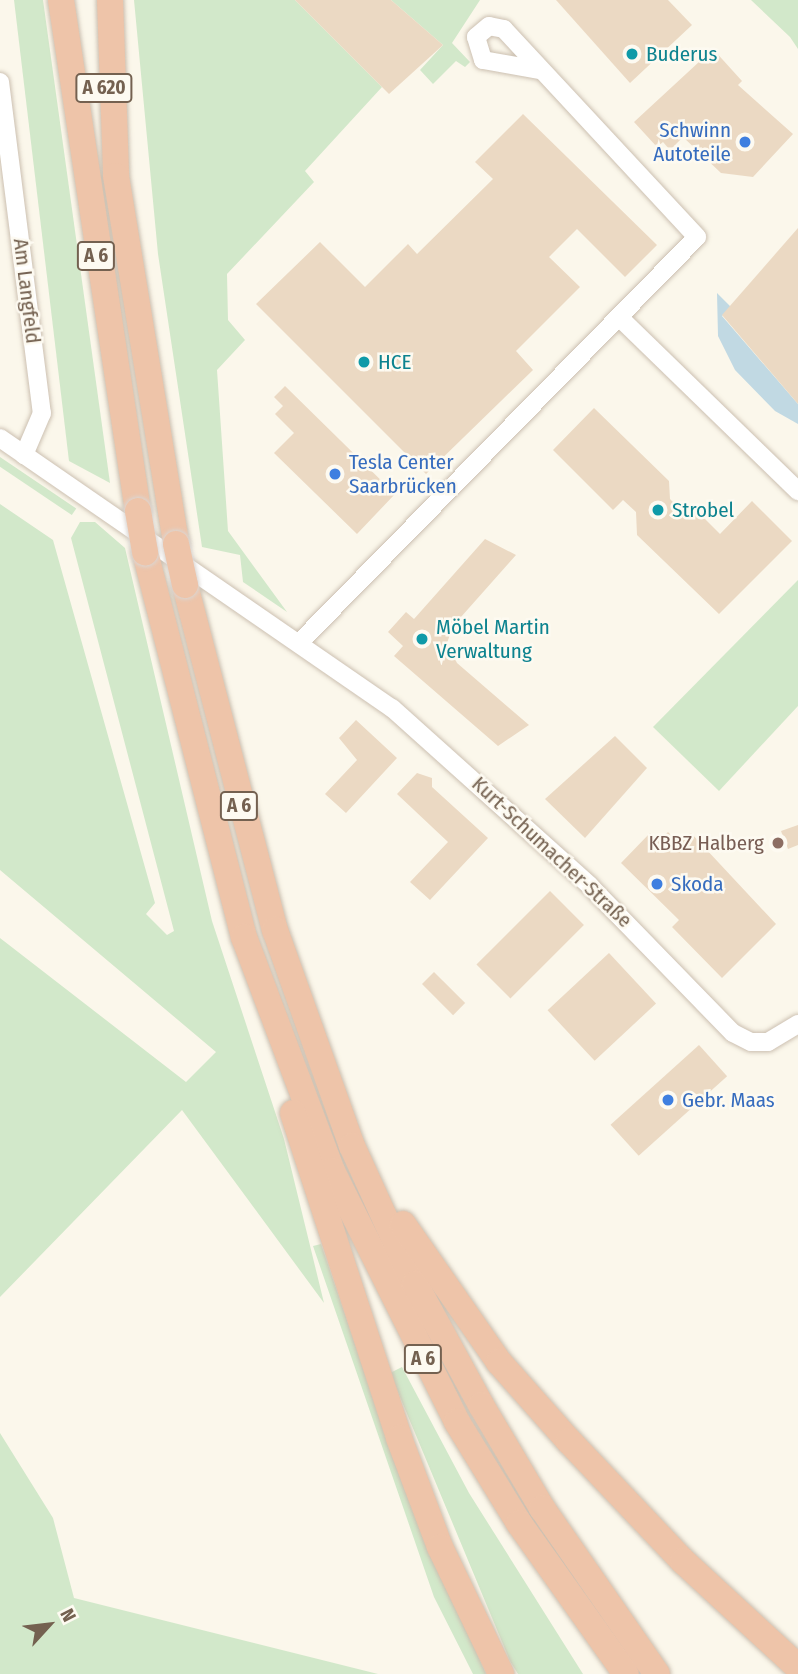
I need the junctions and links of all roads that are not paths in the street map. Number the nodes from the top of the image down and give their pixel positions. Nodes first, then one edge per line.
1 (61, 0) edge
2 (92, 0) edge
3 (110, 0) edge
4 (540, 70) dead end
5 (0, 82) edge
6 (116, 176) junction
7 (620, 317) junction
8 (0, 438) edge
9 (24, 455) junction
10 (798, 491) edge
11 (300, 642) junction
12 (270, 1016) junction
13 (798, 1024) edge
14 (352, 1146) junction
15 (798, 1667) edge
16 (501, 1674) edge
17 (626, 1674) edge
18 (657, 1674) edge

1 - 12 highway, A 6, bridge
2 - 6 highway, A 620
3 - 6 highway, A 6
4 - 7 street
5 - 9 street, Am Langfeld
6 - 14 highway, A 6, bridge
7 - 10 street
7 - 11 street
8 - 9 street, Kurt-Schumacher-Straße
9 - 11 street, Kurt-Schumacher-Straße
11 - 13 street, Kurt-Schumacher-Straße
12 - 16 highway
12 - 17 highway, A 6
14 - 15 highway, A 6
14 - 18 highway, A 6

